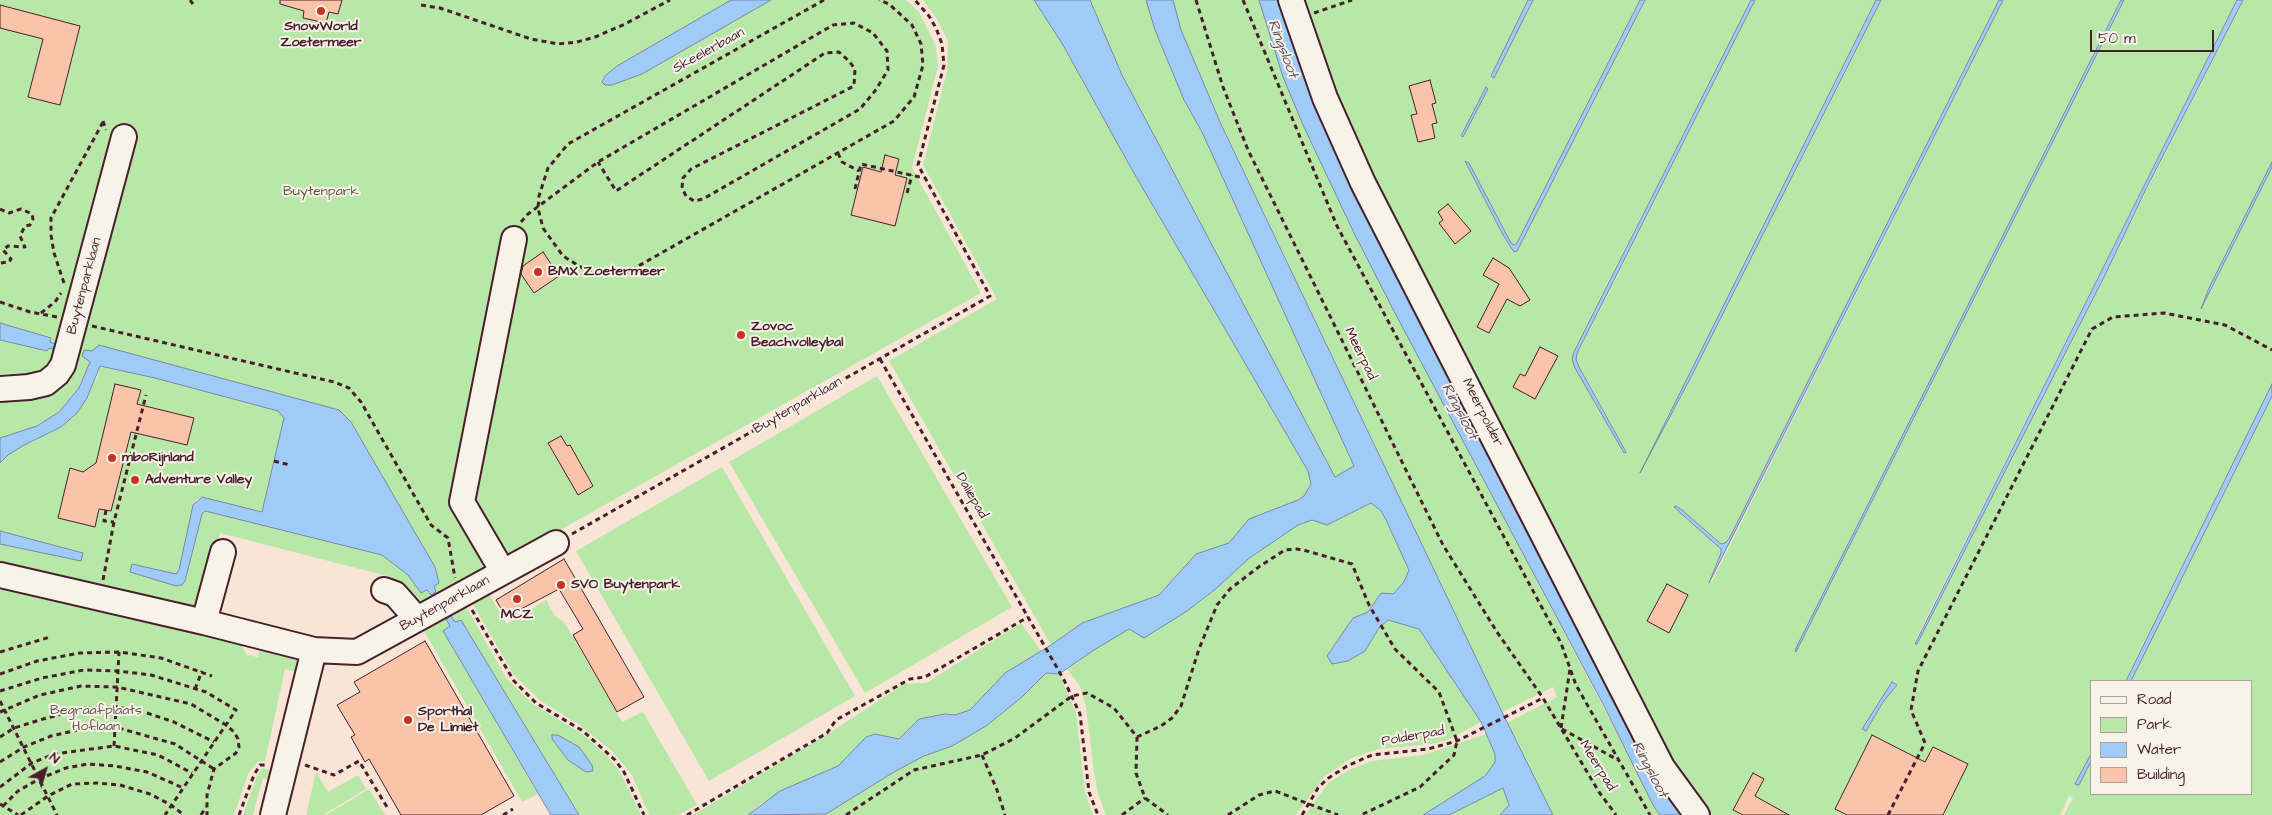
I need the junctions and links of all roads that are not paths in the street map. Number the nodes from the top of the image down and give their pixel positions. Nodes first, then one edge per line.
1 (1294, 10) edge
2 (124, 137) dead end
3 (514, 239) road end
4 (0, 389) edge
5 (556, 543) road end
6 (223, 552) dead end
7 (503, 572) junction
8 (0, 575) edge
9 (384, 590) dead end
10 (417, 619) junction
11 (204, 622) junction
12 (314, 650) junction
13 (273, 815) edge
14 (1697, 815) edge

1 - 14 street, Meerpolder
2 - 4 street, Buytenparklaan
3 - 7 street
5 - 7 street, Buytenparklaan
6 - 11 street
7 - 10 street, Buytenparklaan
8 - 11 street, Buytenparklaan
9 - 10 street
10 - 12 street, Buytenparklaan
11 - 12 street, Buytenparklaan
12 - 13 street

